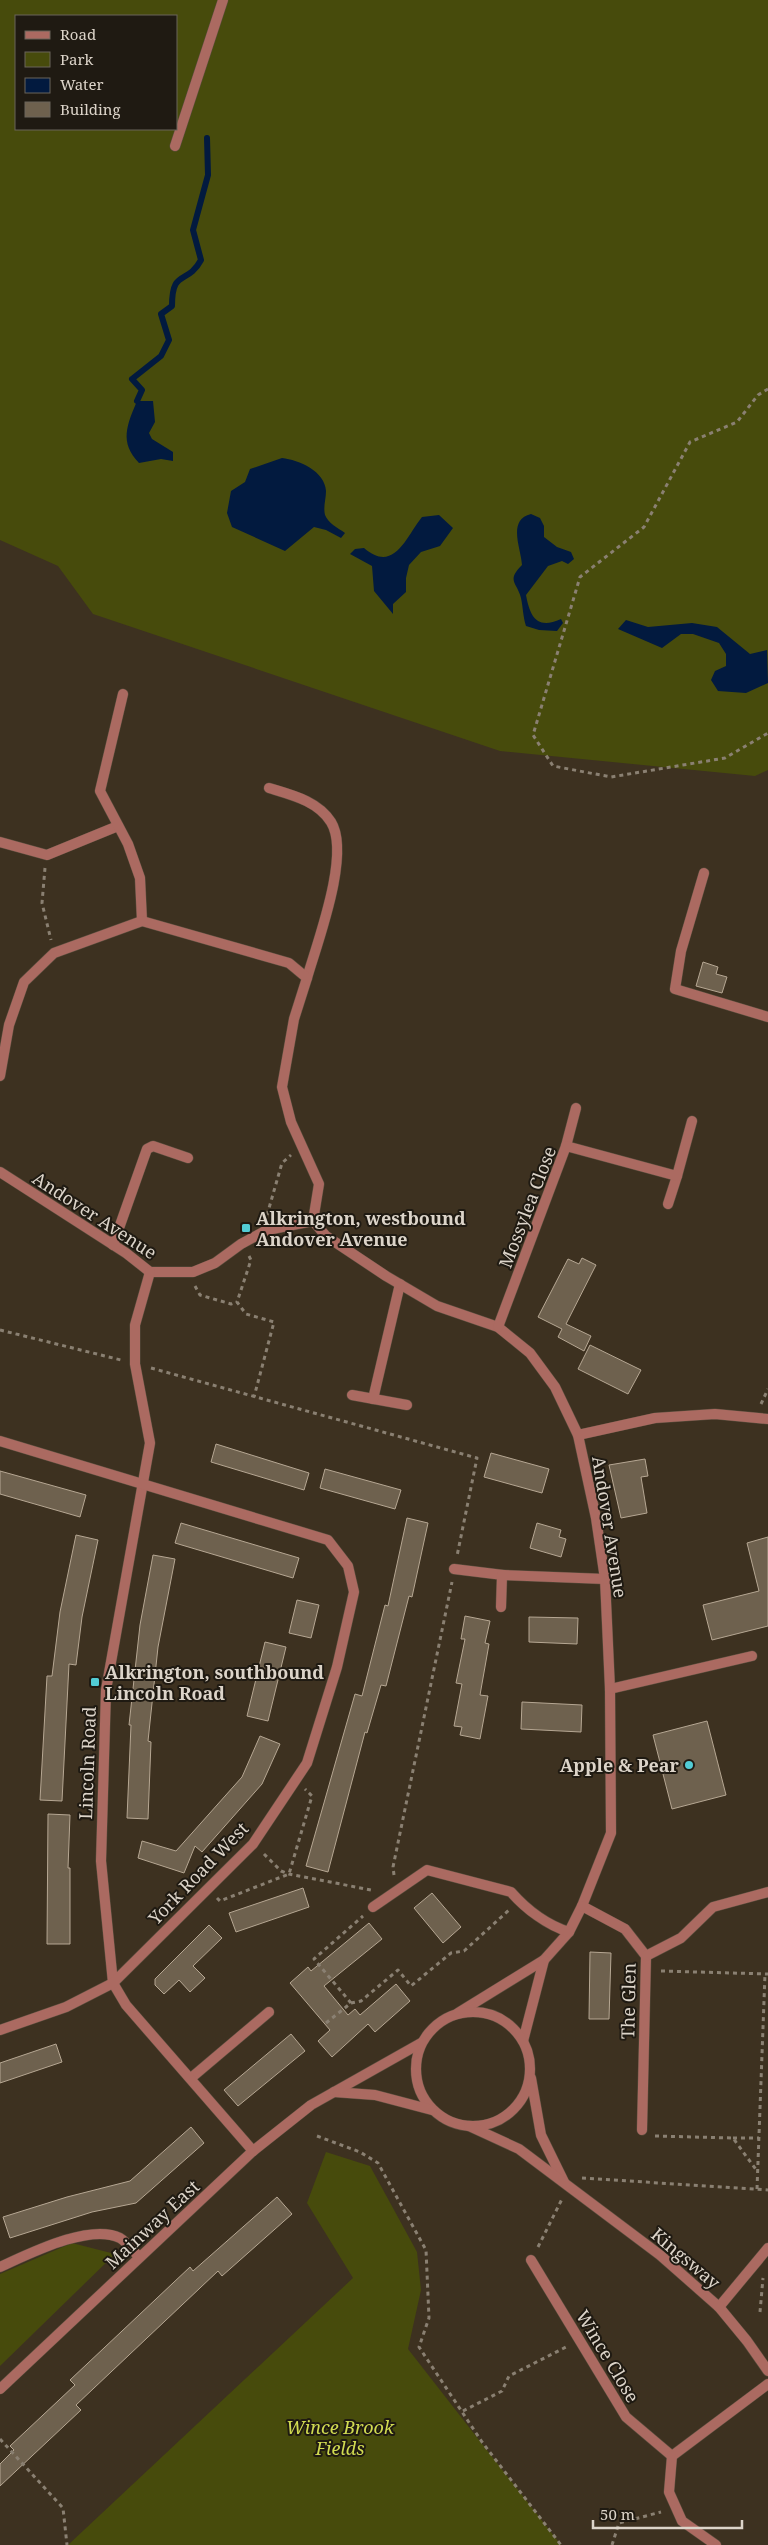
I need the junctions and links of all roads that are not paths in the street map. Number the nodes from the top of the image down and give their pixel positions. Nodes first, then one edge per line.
1 (223, 0) edge
2 (175, 146) dead end
3 (123, 694) dead end
4 (269, 788) dead end
5 (118, 826) junction
6 (0, 842) edge
7 (704, 873) dead end
8 (142, 921) junction
9 (307, 978) junction
10 (768, 1017) edge
11 (0, 1076) edge
12 (576, 1108) dead end
13 (692, 1121) dead end
14 (566, 1146) junction
15 (188, 1158) dead end
16 (0, 1172) edge
17 (677, 1176) junction
18 (668, 1204) dead end
19 (313, 1221) junction
20 (113, 1245) junction
21 (150, 1272) junction
22 (400, 1284) junction
23 (498, 1327) junction
24 (352, 1395) dead end
25 (373, 1399) junction
26 (407, 1405) dead end
27 (768, 1419) edge
28 (578, 1435) junction
29 (0, 1441) edge
30 (141, 1482) junction
31 (454, 1569) road end
32 (503, 1575) junction
33 (605, 1579) junction
34 (501, 1607) dead end
35 (752, 1656) dead end
36 (610, 1689) junction
37 (768, 1892) edge
38 (582, 1906) junction
39 (373, 1907) road end
40 (569, 1932) junction
41 (646, 1956) junction
42 (544, 1960) junction
43 (113, 1983) junction
44 (269, 2012) dead end
45 (458, 2013) junction
46 (0, 2030) edge
47 (523, 2040) junction
48 (421, 2043) junction
49 (530, 2072) junction
50 (191, 2078) junction
51 (334, 2092) junction
52 (432, 2110) junction
53 (469, 2126) junction
54 (642, 2130) road end
55 (254, 2151) junction
56 (567, 2186) junction
57 (766, 2250) edge
58 (140, 2257) junction
59 (532, 2260) road end
60 (0, 2267) edge
61 (719, 2307) junction
62 (768, 2371) edge
63 (768, 2384) edge
64 (0, 2389) edge
65 (672, 2456) junction
66 (716, 2545) edge

1 - 2 street
3 - 5 street
4 - 9 street
5 - 6 street
5 - 8 street
7 - 10 street
8 - 9 street
8 - 11 street
9 - 19 street
12 - 14 street
13 - 17 street
14 - 17 street, Mossylea Close
14 - 23 street, Mossylea Close
15 - 20 street
16 - 20 street, Andover Avenue
17 - 18 street
19 - 21 street, Andover Avenue
19 - 22 street, Andover Avenue
20 - 21 street, Andover Avenue
21 - 30 street, Lincoln Road
22 - 23 street, Andover Avenue
22 - 25 street
23 - 28 street, Andover Avenue
24 - 25 street
25 - 26 street
27 - 28 street
28 - 33 street, Andover Avenue
29 - 30 street, York Road West
30 - 43 street, Lincoln Road
30 - 43 street, York Road West
31 - 32 street
32 - 33 street
32 - 34 street
33 - 36 street, Andover Avenue
35 - 36 street
36 - 38 street, Andover Avenue
37 - 41 street
38 - 40 street, Andover Avenue
38 - 41 street, The Glen
39 - 40 street
40 - 42 street, Andover Avenue
41 - 54 street, The Glen
42 - 45 street, Andover Avenue
42 - 47 street, Andover Avenue
43 - 46 street, York Road West
43 - 50 street, Lincoln Road
44 - 50 street
45 - 47 street
45 - 48 street
47 - 49 street
48 - 51 street, Mainway East
48 - 52 street
49 - 53 street
49 - 56 street, Kingsway
50 - 55 street, Lincoln Road
51 - 52 street
51 - 55 street, Mainway East
52 - 53 street
53 - 56 street, Kingsway
55 - 58 street, Mainway East
56 - 61 street, Kingsway
57 - 61 street
58 - 60 street
58 - 64 street, Mainway East
59 - 65 street, Wince Close
61 - 62 street, Kingsway
63 - 65 street
65 - 66 street

